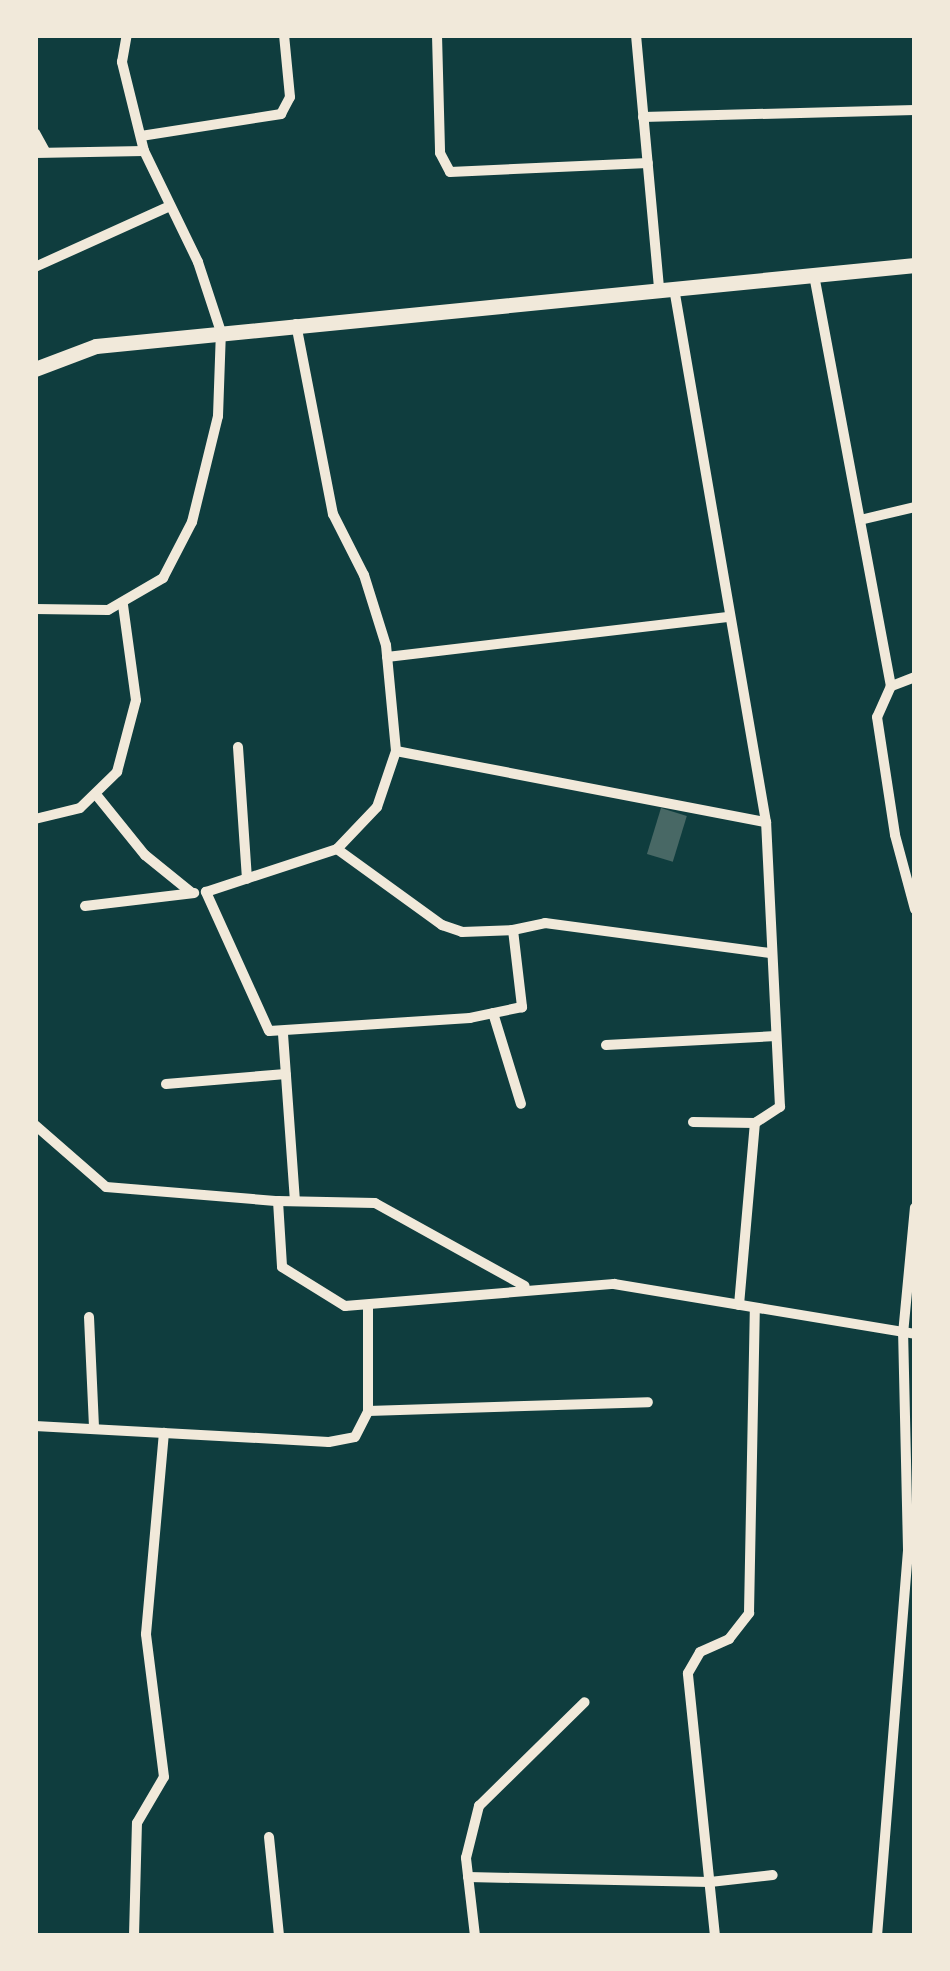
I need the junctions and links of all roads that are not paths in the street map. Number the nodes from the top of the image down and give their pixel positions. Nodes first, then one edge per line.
1 (127, 35) edge
2 (284, 35) edge
3 (437, 35) edge
4 (636, 35) edge
5 (915, 110) edge
6 (643, 116) junction
7 (35, 133) edge
8 (141, 136) junction
9 (144, 151) junction
10 (40, 152) edge
11 (648, 163) junction
12 (168, 208) junction
13 (915, 265) edge
14 (35, 268) edge
15 (814, 275) junction
16 (667, 288) junction
17 (296, 324) junction
18 (221, 332) junction
19 (35, 369) edge
20 (915, 507) edge
21 (860, 520) junction
22 (123, 605) junction
23 (35, 609) edge
24 (730, 618) junction
25 (387, 657) junction
26 (915, 677) edge
27 (891, 686) junction
28 (238, 747) dead end
29 (396, 750) junction
30 (98, 797) junction
31 (35, 818) edge
32 (766, 822) junction
33 (337, 849) junction
34 (247, 879) junction
35 (206, 892) junction
36 (192, 894) junction
37 (85, 906) dead end
38 (915, 909) edge
39 (513, 930) junction
40 (770, 953) junction
41 (493, 1013) junction
42 (283, 1034) junction
43 (776, 1036) junction
44 (606, 1045) dead end
45 (286, 1074) junction
46 (166, 1084) dead end
47 (521, 1104) dead end
48 (692, 1122) dead end
49 (755, 1123) junction
50 (35, 1124) edge
51 (294, 1200) junction
52 (278, 1201) junction
53 (915, 1208) edge
54 (912, 1276) edge
55 (527, 1286) junction
56 (739, 1304) junction
57 (368, 1306) junction
58 (755, 1308) junction
59 (89, 1317) dead end
60 (909, 1334) edge
61 (648, 1402) dead end
62 (368, 1411) junction
63 (35, 1426) edge
64 (94, 1429) junction
65 (164, 1433) junction
66 (912, 1549) edge
67 (585, 1702) dead end
68 (269, 1837) dead end
69 (772, 1875) dead end
70 (468, 1878) junction
71 (710, 1882) junction
72 (134, 1936) edge
73 (279, 1936) edge
74 (475, 1936) edge
75 (715, 1936) edge
76 (877, 1936) edge

1 - 8 street
2 - 8 street
3 - 11 street
4 - 6 street
5 - 6 street
6 - 11 street
7 - 10 street
8 - 9 street
9 - 10 street
9 - 12 street
11 - 16 street
12 - 14 street
12 - 18 street
13 - 15 street
15 - 16 street
15 - 21 street
16 - 17 street
16 - 24 street
17 - 18 street
17 - 25 street
18 - 19 street
18 - 22 street
20 - 21 street
21 - 27 street
22 - 23 street
22 - 30 street
24 - 25 street
24 - 32 street
25 - 29 street
26 - 27 street
27 - 38 street
28 - 34 street
29 - 32 street
29 - 33 street
30 - 31 street
30 - 36 street
32 - 40 street
33 - 34 street
33 - 39 street
34 - 35 street
35 - 36 street
35 - 42 street
36 - 37 street
39 - 40 street
39 - 41 street
40 - 43 street
41 - 42 street
41 - 47 street
42 - 45 street
43 - 44 street
43 - 49 street
45 - 46 street
45 - 51 street
48 - 49 street
49 - 56 street
50 - 52 street
51 - 52 street
51 - 55 street
52 - 57 street
53 - 54 street
54 - 60 street
55 - 56 street
55 - 57 street
56 - 58 street
57 - 62 street
58 - 60 street
58 - 71 street
59 - 64 street
60 - 66 street
61 - 62 street
62 - 65 street
63 - 64 street
64 - 65 street
65 - 72 street
66 - 76 street
67 - 70 street
68 - 73 street
69 - 71 street
70 - 71 street
70 - 74 street
71 - 75 street

